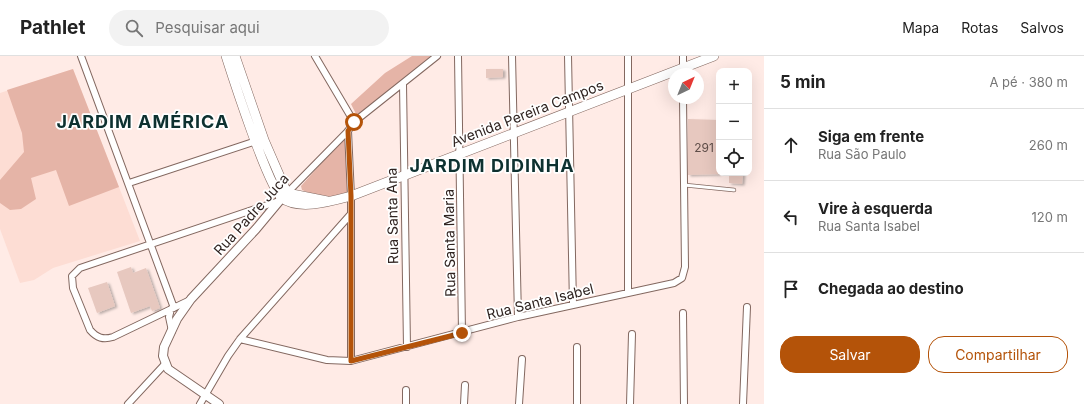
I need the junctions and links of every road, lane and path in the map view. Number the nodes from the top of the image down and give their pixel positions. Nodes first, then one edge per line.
1 (81, 56) edge
2 (226, 56) edge
3 (235, 56) edge
4 (315, 56) edge
5 (436, 56) edge
6 (458, 56) edge
7 (512, 56) edge
8 (568, 56) edge
9 (628, 56) edge
10 (683, 56) edge
11 (714, 56) edge
12 (683, 68) edge
13 (691, 68) edge
14 (668, 76) edge
15 (403, 84) junction
16 (629, 88) junction
17 (683, 104) edge
18 (569, 113) junction
19 (354, 122) junction
20 (348, 131) junction
21 (514, 134) junction
22 (256, 141) junction
23 (459, 154) junction
24 (404, 177) junction
25 (129, 183) junction
26 (684, 185) junction
27 (734, 190) dead end
28 (351, 196) junction
29 (282, 197) junction
30 (350, 215) junction
31 (150, 245) junction
32 (628, 292) junction
33 (191, 299) junction
34 (573, 305) junction
35 (747, 307) dead end
36 (173, 309) junction
37 (683, 313) dead end
38 (518, 318) junction
39 (172, 331) junction
40 (462, 333) junction
41 (632, 334) dead end
42 (240, 339) junction
43 (407, 347) junction
44 (577, 347) dead end
45 (522, 359) dead end
46 (351, 361) junction
47 (165, 364) junction
48 (465, 385) dead end
49 (406, 390) dead end
50 (206, 394) junction
51 (128, 404) edge
52 (200, 404) edge
53 (219, 404) edge
54 (406, 404) edge
55 (464, 404) edge
56 (519, 404) edge
57 (576, 404) edge
58 (630, 404) edge
59 (684, 404) edge
60 (743, 404) edge

1 - 25 street
2 - 22 main road
3 - 29 main road
4 - 19 street
5 - 15 street, Rua Padre Juca
6 - 23 street, Rua Santa Maria
7 - 21 street
8 - 18 street
9 - 16 street
10 - 12 street
11 - 13 main road, Avenida Pereira Campos
14 - 16 main road, Avenida Pereira Campos
15 - 19 street, Rua Padre Juca
15 - 24 street, Rua Santa Ana
16 - 18 main road, Avenida Pereira Campos
16 - 32 street
17 - 26 street
18 - 21 main road, Avenida Pereira Campos
18 - 34 street
19 - 20 street, Rua Padre Juca
20 - 28 street
20 - 29 street, Rua Padre Juca
21 - 23 main road, Avenida Pereira Campos
21 - 38 street
22 - 25 street
22 - 29 main road
23 - 24 main road, Avenida Pereira Campos
23 - 40 street, Rua Santa Maria
24 - 28 main road, Avenida Pereira Campos
24 - 43 street, Rua Santa Ana
25 - 31 street
26 - 27 lane
26 - 32 street, Rua Santa Isabel
28 - 29 main road, Avenida Pereira Campos
28 - 30 street
29 - 31 street
29 - 33 street, Rua Padre Juca
30 - 42 street
30 - 46 street
31 - 36 street
31 - 36 street
32 - 34 street, Rua Santa Isabel
33 - 36 street
33 - 39 street, Rua Padre Juca
34 - 38 street, Rua Santa Isabel
35 - 60 street
36 - 39 street
37 - 59 street
38 - 40 street, Rua Santa Isabel
39 - 47 street, Rua Padre Juca
40 - 43 street, Rua Santa Isabel
41 - 58 street
42 - 46 street, Rua Santa Isabel
42 - 50 street
43 - 46 street, Rua Santa Isabel
44 - 57 street
45 - 56 street
47 - 50 street
47 - 51 street
48 - 55 street
49 - 54 street
50 - 52 street
50 - 53 street

